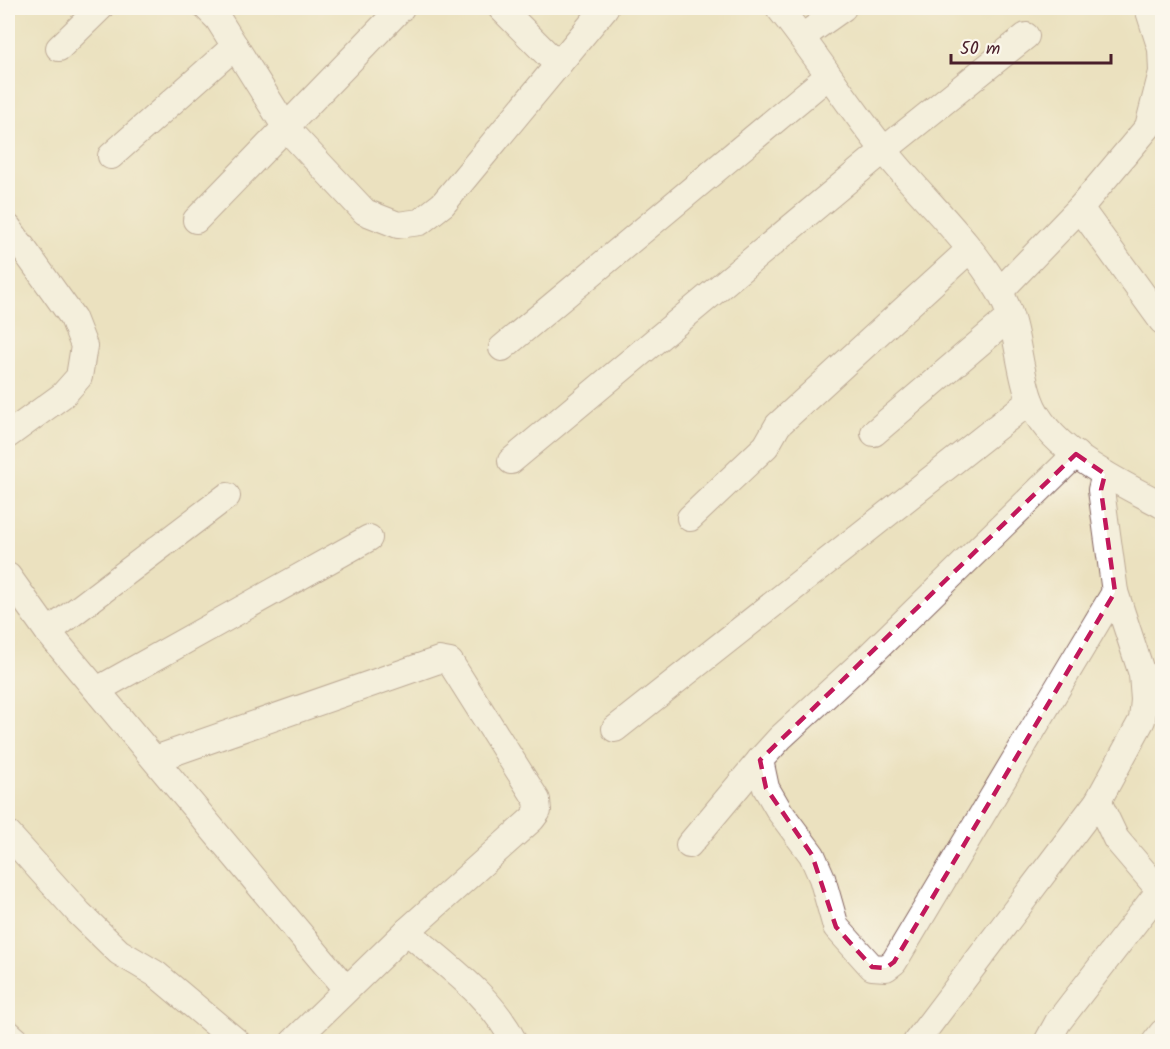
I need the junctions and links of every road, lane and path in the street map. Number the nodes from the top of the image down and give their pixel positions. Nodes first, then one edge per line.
1 (100, 8) edge
2 (207, 8) edge
3 (401, 8) edge
4 (501, 8) edge
5 (605, 8) edge
6 (779, 8) edge
7 (843, 8) edge
8 (1148, 8) edge
9 (1026, 36) dead end
10 (802, 37) junction
11 (234, 46) junction
12 (59, 48) dead end
13 (1162, 60) edge
14 (558, 65) junction
15 (828, 76) junction
16 (286, 128) junction
17 (1155, 136) edge
18 (884, 150) junction
19 (111, 156) dead end
20 (1080, 208) junction
21 (196, 220) dead end
22 (8, 226) edge
23 (969, 250) junction
24 (1000, 291) junction
25 (1010, 317) junction
26 (1162, 321) edge
27 (502, 348) dead end
28 (1030, 401) junction
29 (874, 433) dead end
30 (8, 435) edge
31 (1076, 454) junction
32 (511, 461) dead end
33 (1106, 474) junction
34 (227, 496) dead end
35 (1162, 505) edge
36 (690, 518) dead end
37 (369, 538) dead end
38 (8, 576) edge
39 (1115, 592) junction
40 (48, 632) junction
41 (97, 690) junction
42 (1152, 725) edge
43 (615, 729) dead end
44 (155, 759) junction
45 (760, 760) junction
46 (1098, 801) junction
47 (8, 834) edge
48 (689, 845) dead end
49 (1161, 891) edge
50 (407, 931) junction
51 (346, 989) junction
52 (8, 1033) edge
53 (1162, 1033) edge
54 (299, 1040) edge
55 (18, 1041) edge
56 (237, 1041) edge
57 (514, 1041) edge
58 (916, 1041) edge
59 (1047, 1041) edge
60 (1155, 1041) edge

1 - 12 street
2 - 11 street
3 - 16 street
4 - 14 street
5 - 14 street
6 - 10 street
7 - 10 street
8 - 13 street
9 - 18 street
10 - 15 street
11 - 16 street
11 - 19 street
13 - 17 street
14 - 16 street
15 - 18 street
15 - 27 street
16 - 21 street
17 - 20 street
18 - 23 street
18 - 32 street
20 - 24 street
20 - 26 street
22 - 30 street
23 - 24 street
23 - 36 street
24 - 25 street
25 - 28 street
25 - 29 street
28 - 31 street
28 - 43 street
31 - 33 street
31 - 45 street
33 - 35 street
33 - 39 street
34 - 40 street
37 - 41 street
38 - 40 street
39 - 42 street
39 - 45 street
40 - 41 street
41 - 44 street
42 - 46 street
44 - 50 street
44 - 51 street
45 - 48 street
46 - 49 street
46 - 58 street
47 - 56 street
49 - 59 street
50 - 51 street
50 - 57 street
51 - 54 street
52 - 55 street
53 - 60 street

